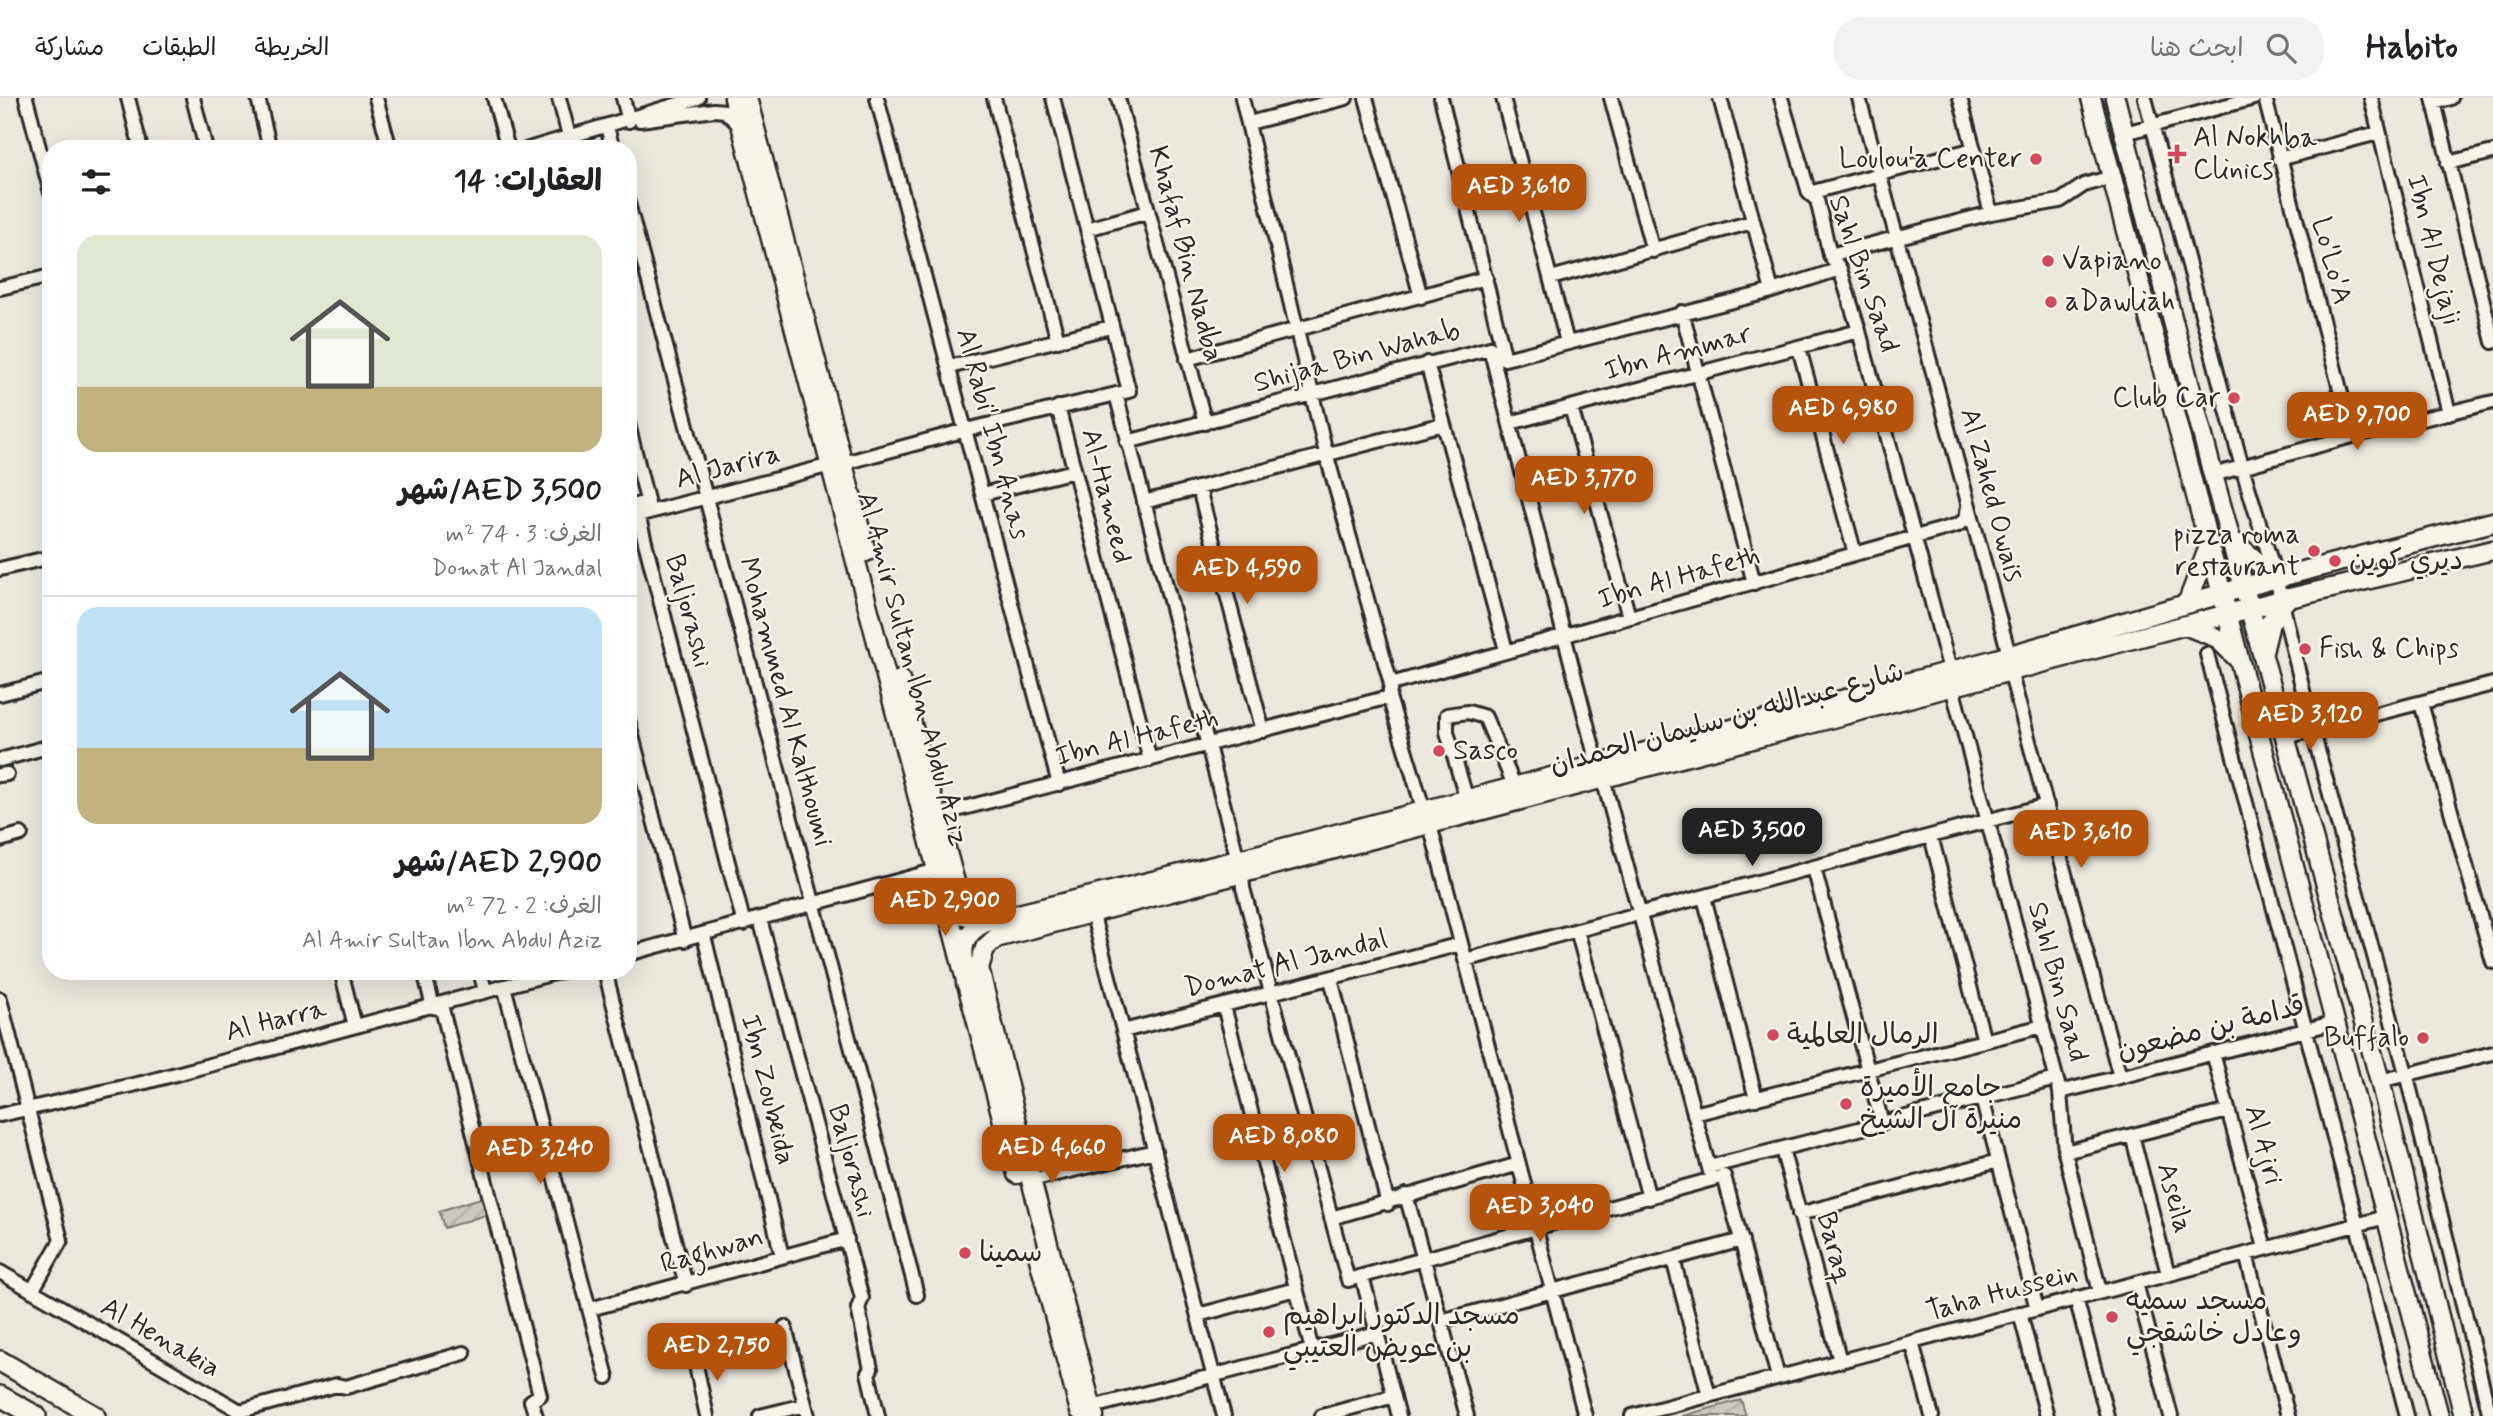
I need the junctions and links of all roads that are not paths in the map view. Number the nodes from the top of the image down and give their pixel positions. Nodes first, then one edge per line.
1 (26, 98) edge
2 (128, 98) edge
3 (193, 98) edge
4 (258, 98) edge
5 (376, 98) edge
6 (494, 98) edge
7 (559, 98) edge
8 (623, 98) edge
9 (698, 98) edge
10 (734, 98) edge
11 (747, 98) edge
12 (757, 98) edge
13 (877, 98) edge
14 (994, 98) edge
15 (1053, 98) edge
16 (1118, 98) edge
17 (1242, 98) edge
18 (1346, 98) edge
19 (1366, 98) edge
20 (1441, 98) edge
21 (1503, 98) edge
22 (1611, 98) edge
23 (1720, 98) edge
24 (1782, 98) edge
25 (1859, 98) edge
26 (1960, 98) edge
27 (2093, 98) edge
28 (2115, 98) edge
29 (2145, 98) edge
30 (2254, 98) edge
31 (2265, 98) edge
32 (2371, 98) edge
33 (2451, 98) edge
34 (2433, 100) edge
35 (629, 121) junction
36 (746, 122) junction
37 (1248, 123) junction
38 (2152, 124) junction
39 (607, 127) junction
40 (2125, 133) junction
41 (2378, 133) junction
42 (139, 140) edge
43 (204, 140) edge
44 (268, 140) edge
45 (388, 140) edge
46 (506, 140) edge
47 (562, 140) edge
48 (568, 140) edge
49 (611, 140) edge
50 (1974, 149) junction
51 (2493, 152) edge
52 (42, 159) edge
53 (2279, 159) junction
54 (2448, 163) junction
55 (1880, 173) junction
56 (2112, 177) junction
57 (1809, 192) junction
58 (1148, 212) junction
59 (1991, 212) junction
60 (1752, 222) junction
61 (1087, 229) junction
62 (637, 237) edge
63 (1898, 239) junction
64 (1653, 251) junction
65 (1830, 255) junction
66 (1840, 269) junction
67 (42, 278) edge
68 (1486, 278) junction
69 (1551, 278) junction
70 (0, 288) edge
71 (1772, 291) junction
72 (1421, 298) junction
73 (1682, 312) junction
74 (1111, 327) junction
75 (1297, 330) junction
76 (1859, 331) junction
77 (1058, 341) junction
78 (1567, 342) junction
79 (2493, 342) edge
80 (1490, 348) junction
81 (1799, 348) junction
82 (1187, 359) junction
83 (1504, 359) junction
84 (1427, 363) junction
85 (948, 367) junction
86 (1698, 372) junction
87 (1123, 392) junction
88 (1312, 393) junction
89 (2493, 401) edge
90 (1058, 407) junction
91 (1571, 407) junction
92 (2449, 413) junction
93 (1205, 423) junction
94 (1510, 423) junction
95 (1443, 425) junction
96 (967, 429) junction
97 (2352, 436) junction
98 (1127, 442) junction
99 (1326, 453) junction
100 (837, 464) junction
101 (2242, 467) junction
102 (1074, 471) junction
103 (2213, 475) junction
104 (637, 484) edge
105 (1199, 489) junction
106 (983, 494) junction
107 (706, 498) junction
108 (1144, 502) junction
109 (1968, 506) junction
110 (641, 509) edge
111 (2493, 522) edge
112 (1914, 537) junction
113 (2233, 541) junction
114 (2210, 544) junction
115 (2493, 550) edge
116 (1854, 554) junction
117 (42, 559) edge
118 (0, 569) edge
119 (2278, 576) junction
120 (1754, 583) junction
121 (2246, 587) junction
122 (2216, 595) junction
123 (2284, 601) junction
124 (2187, 604) junction
125 (2252, 609) junction
126 (2228, 616) junction
127 (1629, 617) junction
128 (2187, 626) junction
129 (1565, 636) junction
130 (1506, 650) junction
131 (2263, 652) junction
132 (2207, 654) dead end
133 (2239, 660) junction
134 (2005, 665) junction
135 (1951, 679) junction
136 (42, 683) edge
137 (2493, 684) edge
138 (1390, 691) junction
139 (0, 694) edge
140 (2421, 703) junction
141 (1263, 731) junction
142 (2313, 732) junction
143 (2286, 737) junction
144 (1207, 746) junction
145 (42, 748) edge
146 (637, 755) edge
147 (0, 760) edge
148 (1150, 761) junction
149 (1600, 771) junction
150 (1059, 784) junction
151 (1514, 785) junction
152 (1466, 797) junction
153 (2047, 805) junction
154 (937, 816) junction
155 (1427, 818) junction
156 (1989, 820) junction
157 (21, 834) dead end
158 (1931, 836) junction
159 (0, 840) edge
160 (1240, 867) junction
161 (1814, 868) junction
162 (937, 870) junction
163 (1704, 897) junction
164 (813, 903) junction
165 (1092, 912) junction
166 (1641, 912) junction
167 (760, 919) junction
168 (986, 922) junction
169 (744, 923) junction
170 (1577, 930) junction
171 (704, 936) junction
172 (969, 938) junction
173 (996, 938) junction
174 (685, 940) junction
175 (1461, 944) junction
176 (637, 952) edge
177 (1465, 960) junction
178 (2493, 961) edge
179 (1331, 979) junction
180 (343, 980) edge
181 (426, 980) edge
182 (482, 980) edge
183 (527, 980) edge
184 (607, 980) edge
185 (504, 986) junction
186 (485, 991) junction
187 (1271, 993) junction
188 (0, 999) edge
189 (1224, 1006) junction
190 (433, 1007) junction
191 (2333, 1023) junction
192 (2043, 1026) junction
193 (355, 1027) junction
194 (2307, 1030) junction
195 (1123, 1031) junction
196 (1984, 1041) junction
197 (2493, 1053) edge
198 (2213, 1054) junction
199 (1868, 1070) junction
200 (2406, 1073) junction
201 (2120, 1077) junction
202 (2380, 1081) junction
203 (2058, 1086) junction
204 (1982, 1098) junction
205 (1756, 1099) junction
206 (29, 1108) junction
207 (2228, 1111) junction
208 (0, 1115) edge
209 (1694, 1115) junction
210 (1882, 1123) junction
211 (2132, 1135) junction
212 (1782, 1149) junction
213 (1155, 1151) junction
214 (2065, 1152) junction
215 (1998, 1161) junction
216 (1519, 1164) junction
217 (1715, 1174) junction
218 (1031, 1180) junction
219 (1406, 1195) junction
220 (1649, 1198) junction
221 (1388, 1203) junction
222 (1799, 1214) junction
223 (2386, 1216) junction
224 (1331, 1218) junction
225 (2358, 1224) junction
226 (1536, 1228) junction
227 (847, 1239) junction
228 (1742, 1240) junction
229 (2265, 1248) junction
230 (2246, 1254) junction
231 (782, 1256) junction
232 (1424, 1259) junction
233 (1673, 1259) junction
234 (0, 1272) edge
235 (2168, 1274) junction
236 (1362, 1276) junction
237 (2136, 1283) junction
238 (686, 1285) junction
239 (1296, 1290) junction
240 (32, 1291) junction
241 (1552, 1291) junction
242 (2100, 1292) junction
243 (917, 1295) dead end
244 (2076, 1298) junction
245 (590, 1309) junction
246 (2037, 1309) junction
247 (2020, 1313) junction
248 (1198, 1315) junction
249 (1441, 1321) junction
250 (786, 1327) dead end
251 (1377, 1333) junction
252 (1912, 1342) junction
253 (1312, 1350) junction
254 (464, 1353) dead end
255 (694, 1356) dead end
256 (0, 1361) edge
257 (1840, 1361) junction
258 (607, 1377) dead end
259 (1214, 1377) junction
260 (1778, 1377) junction
261 (1709, 1395) junction
262 (0, 1396) edge
263 (1394, 1396) junction
264 (806, 1410) edge
265 (1089, 1413) edge
266 (1329, 1415) edge
267 (36, 1416) edge
268 (94, 1416) edge
269 (536, 1416) edge
270 (706, 1416) edge
271 (760, 1416) edge
272 (878, 1416) edge
273 (1224, 1416) edge
274 (1399, 1416) edge
275 (1466, 1416) edge
276 (1585, 1416) edge
277 (1632, 1416) edge
278 (1932, 1416) edge
279 (2047, 1416) edge
280 (2108, 1416) edge
281 (2171, 1416) edge
282 (2288, 1416) edge
283 (2407, 1416) edge
284 (2439, 1416) edge
285 (2464, 1416) edge
286 (2490, 1416) edge

1 - 52 street
2 - 42 street
3 - 43 street
4 - 44 street
5 - 45 street
6 - 46 street
7 - 47 street
8 - 35 street
9 - 35 street
10 - 36 street, Al Amir Sultan Ibn Abdul Aziz
11 - 36 street, Al Amir Sultan Ibn Abdul Aziz
12 - 36 street
13 - 85 street, Al Rabi' Ibn Anas
14 - 77 street
15 - 61 street
16 - 58 street, Khafaf Bin Nadba
17 - 37 street
18 - 37 street
19 - 72 street
20 - 68 street
21 - 69 street
22 - 64 street
23 - 60 street
24 - 57 street, Sahl Bin Saad
25 - 55 street, Al Zahed Owais
26 - 50 street
27 - 40 street
27 - 56 street
28 - 40 street
29 - 38 street
30 - 38 street
31 - 53 street, Lo'Lo'A
32 - 41 street, Ibn Al Dejaji
33 - 34 street
34 - 54 street
35 - 36 street
35 - 39 street
36 - 100 street, Al Amir Sultan Ibn Abdul Aziz
37 - 75 street
38 - 40 street
38 - 101 street
39 - 48 street
39 - 49 street
40 - 103 street
41 - 53 street
41 - 92 street, Ibn Al Dejaji
50 - 55 street
50 - 59 street
51 - 54 street
53 - 97 street, Lo'Lo'A
54 - 79 street
55 - 57 street
55 - 63 street, Al Zahed Owais
56 - 59 street
56 - 114 street
57 - 65 street, Sahl Bin Saad
58 - 61 street
58 - 82 street, Khafaf Bin Nadba
59 - 63 street
60 - 64 street
60 - 71 street
61 - 74 street
62 - 107 street, Mohammed Al Kalthoumi
63 - 65 street
63 - 109 street, Al Zahed Owais
64 - 69 street
65 - 66 street, Sahl Bin Saad
66 - 71 street
66 - 76 street, Sahl Bin Saad
67 - 70 street
68 - 72 street
68 - 83 street
69 - 78 street
71 - 73 street
72 - 75 street
73 - 78 street
73 - 86 street
74 - 77 street
74 - 87 street
75 - 82 street
75 - 88 street
76 - 81 street, Ibn Ammar
76 - 112 street, Sahl Bin Saad
77 - 85 street
78 - 83 street
80 - 83 street, Shijaa Bin Wahab
80 - 84 street, Shijaa Bin Wahab
80 - 94 street
81 - 86 street, Ibn Ammar
81 - 116 street
82 - 93 street, Khafaf Bin Nadba
84 - 88 street, Shijaa Bin Wahab
84 - 95 street
85 - 96 street, Al Rabi' Ibn Anas
86 - 91 street, Ibn Ammar
86 - 120 street
87 - 90 street, Al Jarira
87 - 98 street
88 - 93 street, Shijaa Bin Wahab
88 - 99 street
89 - 92 street
90 - 96 street, Al Jarira
90 - 102 street, Al-Hameed
91 - 94 street, Ibn Ammar
91 - 127 street
92 - 97 street
93 - 98 street, Shijaa Bin Wahab
94 - 129 street
95 - 99 street
95 - 130 street
96 - 100 street, Al Jarira
96 - 106 street, Al Rabi' Ibn Anas
97 - 101 street
98 - 108 street
99 - 105 street
99 - 138 street
100 - 107 street, Al Jarira
100 - 154 street, Al Amir Sultan Ibn Abdul Aziz
100 - 162 street, Al Amir Sultan Ibn Abdul Aziz
101 - 103 street
101 - 119 street
102 - 106 street
102 - 148 street, Al-Hameed
103 - 113 street
104 - 110 street, Baljorashi
105 - 108 street
105 - 141 street
106 - 150 street, Al Rabi' Ibn Anas
107 - 110 street, Al Jarira
107 - 164 street, Mohammed Al Kalthoumi
108 - 144 street
109 - 112 street, Ibn Al Hafeth
109 - 134 street, Al Zahed Owais
110 - 169 street, Baljorashi
111 - 119 street, شارع عبدالله بن سليمان الحمدان
112 - 116 street, Ibn Al Hafeth
112 - 135 street, Sahl Bin Saad
113 - 119 street
113 - 121 street
114 - 122 street
114 - 124 street
115 - 123 street, شارع عبدالله بن سليمان الحمدان
116 - 120 street, Ibn Al Hafeth
117 - 118 street
119 - 121 street, شارع عبدالله بن سليمان الحمدان
119 - 123 street
120 - 127 street, Ibn Al Hafeth
121 - 122 street, شارع عبدالله بن سليمان الحمدان
121 - 125 street
122 - 124 street, شارع عبدالله بن سليمان الحمدان
122 - 126 street
123 - 125 street, شارع عبدالله بن سليمان الحمدان
123 - 131 street
123 - 142 street
124 - 134 street, شارع عبدالله بن سليمان الحمدان
125 - 126 street, شارع عبدالله بن سليمان الحمدان
125 - 131 street
126 - 128 street, شارع عبدالله بن سليمان الحمدان
126 - 133 street
127 - 129 street, Ibn Al Hafeth
128 - 133 street
128 - 134 street, شارع عبدالله بن سليمان الحمدان
129 - 130 street, Ibn Al Hafeth
129 - 149 street
130 - 138 street, Ibn Al Hafeth
131 - 143 street
132 - 194 street
133 - 191 street
134 - 135 street, شارع عبدالله بن سليمان الحمدان
134 - 153 street, Al Zahed Owais
135 - 149 street, شارع عبدالله بن سليمان الحمدان
135 - 156 street, Sahl Bin Saad
136 - 139 street
137 - 140 street
138 - 141 street, Ibn Al Hafeth
138 - 155 street
140 - 142 street
140 - 178 street
141 - 144 street, Ibn Al Hafeth
142 - 143 street
142 - 200 street
143 - 202 street
144 - 148 street, Ibn Al Hafeth
144 - 160 street
145 - 147 street
146 - 174 street
148 - 150 street, Ibn Al Hafeth
149 - 151 street, شارع عبدالله بن سليمان الحمدان
149 - 155 street, شارع عبدالله بن سليمان الحمدان
149 - 166 street
150 - 154 street, Ibn Al Hafeth
151 - 152 street, شارع عبدالله بن سليمان الحمدان
151 - 152 street
152 - 155 street, شارع عبدالله بن سليمان الحمدان
153 - 156 street
153 - 201 street, Al Zahed Owais
154 - 172 street, Al Amir Sultan Ibn Abdul Aziz
155 - 160 street, شارع عبدالله بن سليمان الحمدان
155 - 175 street
156 - 158 street
156 - 192 street, Sahl Bin Saad
157 - 159 street
158 - 161 street
158 - 196 street
160 - 165 street, شارع عبدالله بن سليمان الحمدان
160 - 168 street, شارع عبدالله بن سليمان الحمدان
160 - 187 street
161 - 163 street
161 - 199 street
162 - 164 street
162 - 172 street, Al Amir Sultan Ibn Abdul Aziz
163 - 166 street
163 - 205 street
164 - 167 street
164 - 243 street, Mohammed Al Kalthoumi
165 - 173 street, شارع عبدالله بن سليمان الحمدان
165 - 195 street
166 - 170 street
166 - 209 street
167 - 169 street
167 - 227 street, Baljorashi
168 - 172 street
168 - 173 street
169 - 171 street
170 - 177 street
170 - 220 street
171 - 174 street
171 - 231 street, Ibn Zoubeida
172 - 173 street
172 - 218 street
172 - 265 street, Al Amir Sultan Ibn Abdul Aziz
174 - 176 street
175 - 177 street
175 - 179 street, Domat Al Jandal
177 - 216 street
179 - 187 street, Domat Al Jandal
179 - 221 street
180 - 193 street
181 - 190 street
182 - 186 street
183 - 185 street, Al Harra
184 - 238 street
185 - 186 street, Al Harra
185 - 245 street
186 - 190 street, Al Harra
187 - 189 street, Domat Al Jandal
187 - 224 street
188 - 206 street
189 - 195 street, Domat Al Jandal
189 - 239 street
190 - 193 street, Al Harra
190 - 269 street
191 - 194 street, قدامة بن مضعون
191 - 223 street
192 - 196 street
192 - 203 street, Sahl Bin Saad
193 - 206 street, Al Harra
194 - 198 street, قدامة بن مضعون
194 - 225 street
195 - 213 street
196 - 199 street
197 - 200 street
198 - 201 street, قدامة بن مضعون
198 - 207 street, Al Ajri
199 - 205 street
199 - 210 street
200 - 202 street
200 - 286 street
201 - 203 street, قدامة بن مضعون
202 - 285 street
203 - 204 street, قدامة بن مضعون
203 - 214 street, Sahl Bin Saad
204 - 210 street, قدامة بن مضعون
204 - 215 street
205 - 209 street
206 - 208 street, Al Harra
206 - 240 street
207 - 211 street
207 - 229 street, Al Ajri
209 - 217 street
210 - 212 street, قدامة بن مضعون
211 - 214 street
211 - 235 street, Aseila
212 - 217 street, قدامة بن مضعون
212 - 222 street, Baraq
213 - 218 street
213 - 248 street
214 - 242 street, Sahl Bin Saad
215 - 222 street
215 - 246 street
216 - 219 street
216 - 226 street
217 - 220 street, قدامة بن مضعون
217 - 228 street
218 - 265 street
219 - 221 street
219 - 232 street
220 - 226 street, قدامة بن مضعون
221 - 224 street
222 - 257 street, Baraq
223 - 225 street, Taha Hussein
223 - 284 street
224 - 236 street, قدامة بن مضعون
225 - 229 street, Taha Hussein
225 - 283 street
226 - 232 street, قدامة بن مضعون
226 - 241 street
227 - 231 street, Raghwan
227 - 272 street, Baljorashi
228 - 233 street
228 - 260 street
229 - 230 street, Taha Hussein
230 - 235 street, Taha Hussein
230 - 282 street
231 - 238 street, Raghwan
232 - 236 street, قدامة بن مضعون
232 - 249 street
233 - 241 street
233 - 261 street
234 - 240 street, Al Henakia
235 - 237 street, Taha Hussein
236 - 251 street
237 - 242 street, Taha Hussein
237 - 281 street
238 - 245 street, Raghwan
239 - 248 street
239 - 253 street
240 - 254 street, Al Henakia
241 - 249 street
241 - 276 street
242 - 244 street, Taha Hussein
244 - 246 street, Taha Hussein
244 - 280 street
245 - 258 street
246 - 247 street, Taha Hussein
247 - 252 street, Taha Hussein
247 - 279 street
248 - 259 street
249 - 275 street
250 - 264 street
251 - 253 street
251 - 263 street
252 - 257 street, Taha Hussein
252 - 278 street
253 - 259 street
255 - 270 street
256 - 268 main road
257 - 260 street, Taha Hussein
259 - 265 street
259 - 273 street
260 - 261 street, Taha Hussein
261 - 277 street, Taha Hussein
262 - 267 main road
263 - 266 street
263 - 274 street
264 - 271 street

